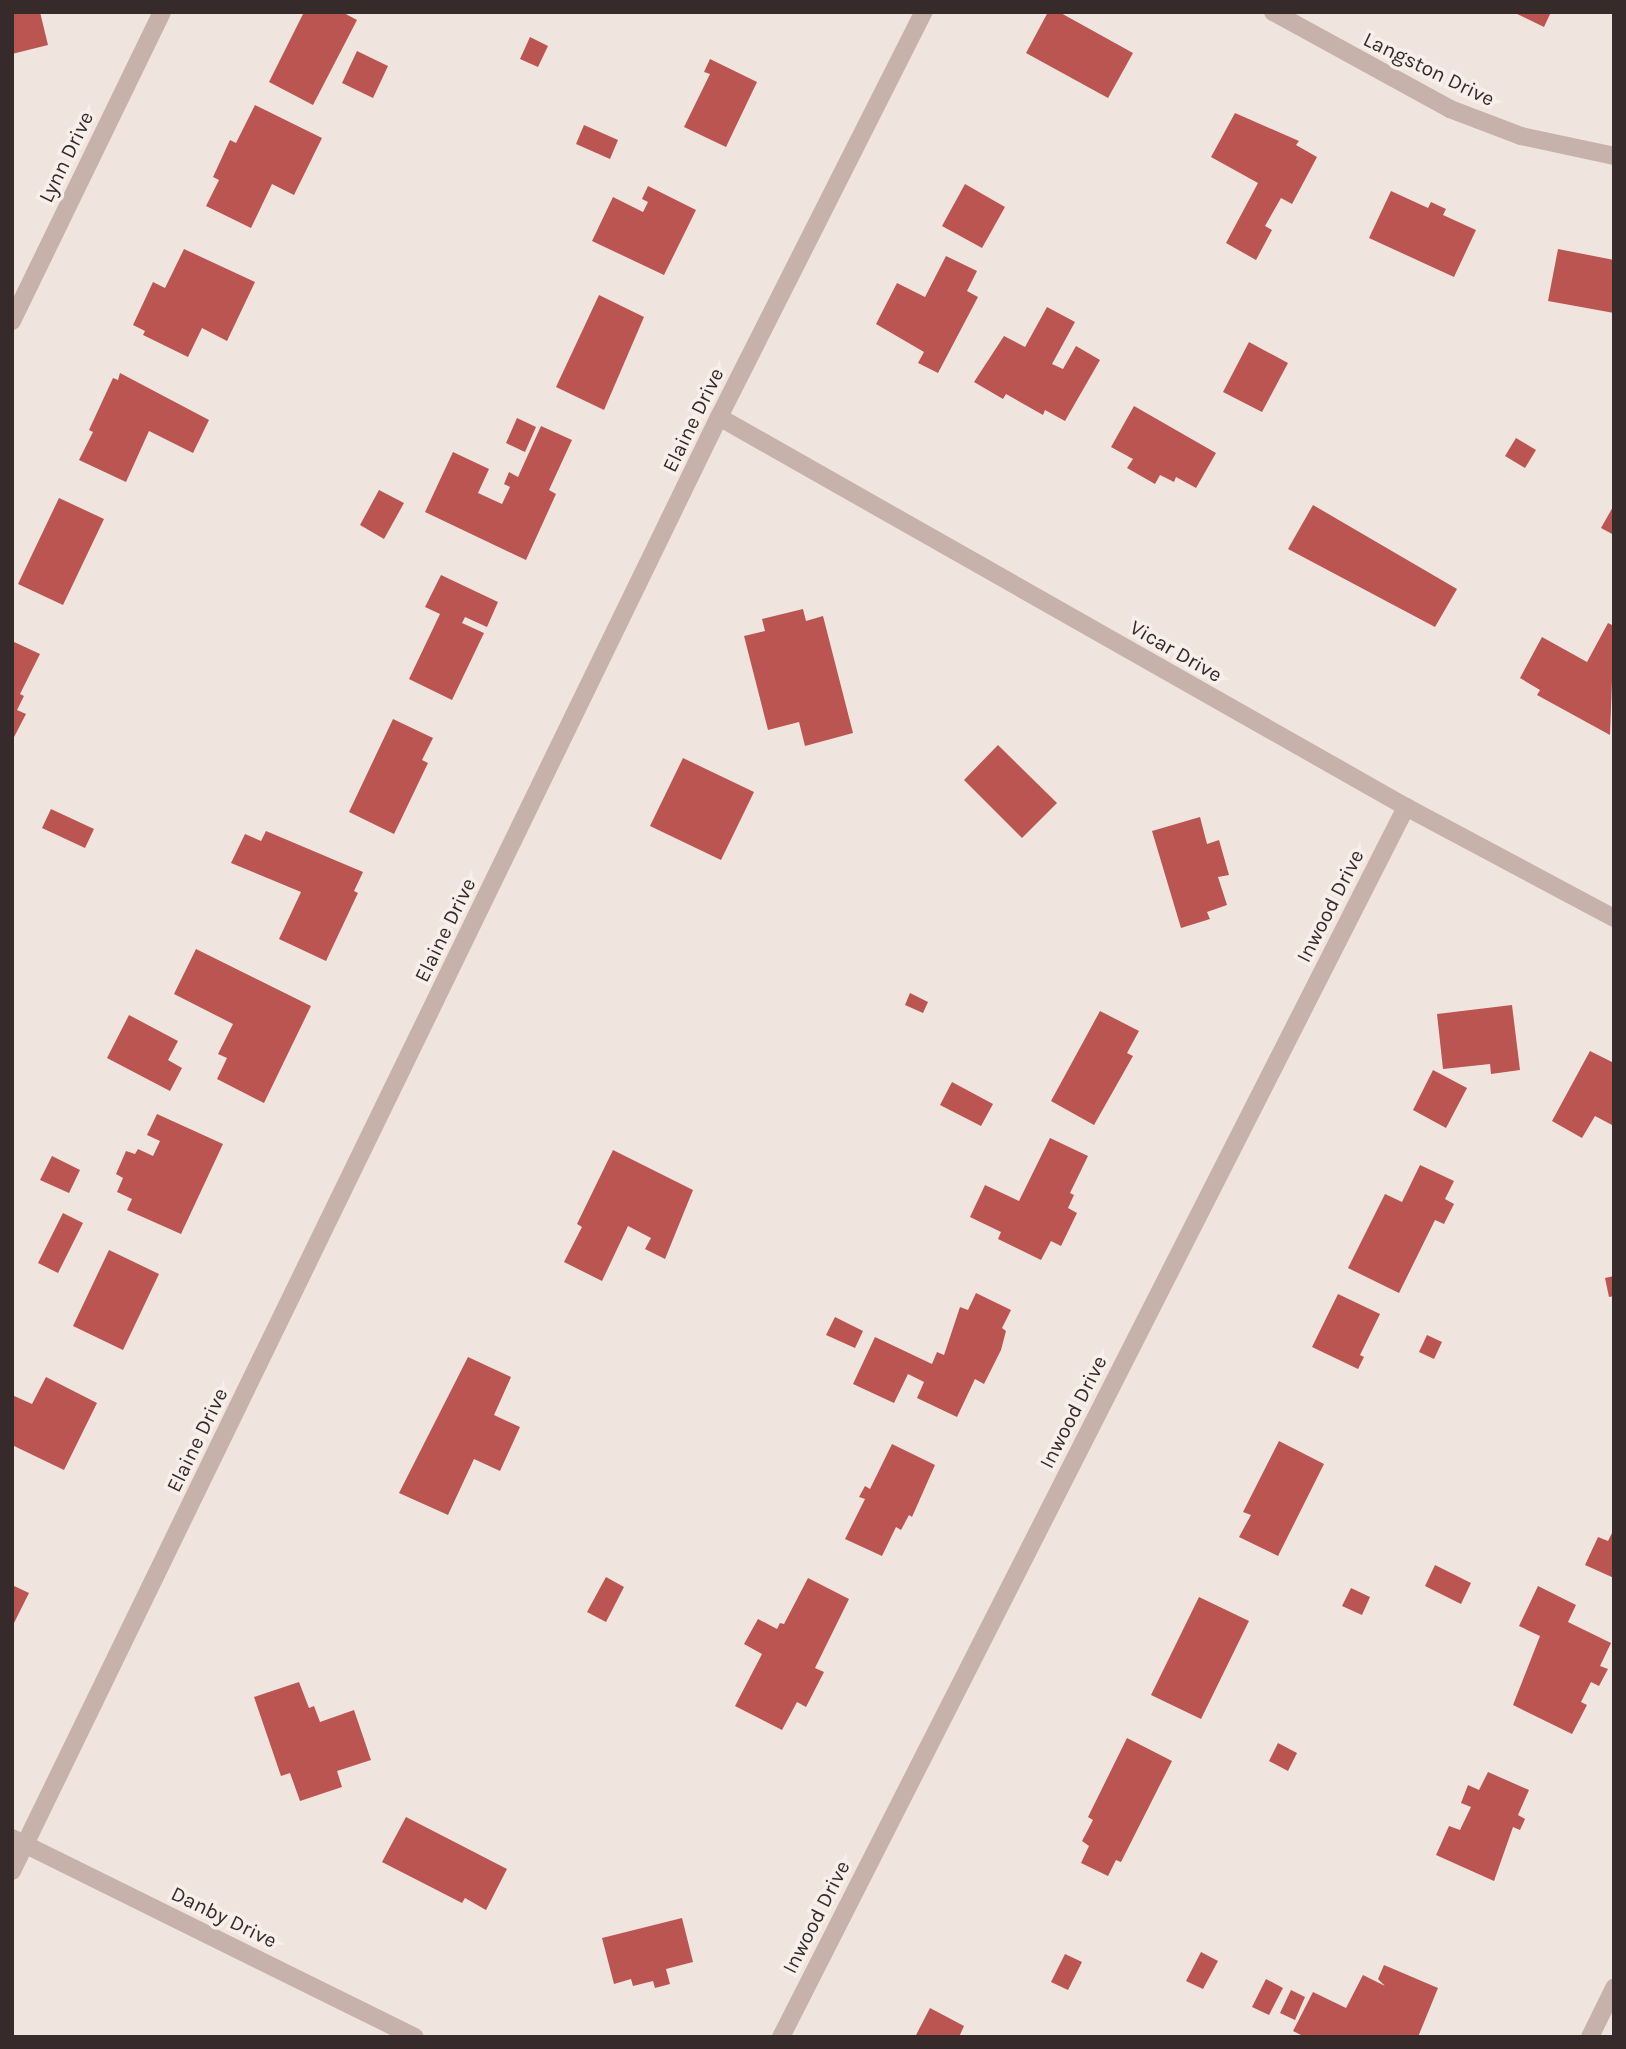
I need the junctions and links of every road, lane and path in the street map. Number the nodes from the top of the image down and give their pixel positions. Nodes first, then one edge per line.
1 (162, 12) edge
2 (924, 12) edge
3 (1273, 12) edge
4 (1614, 156) edge
5 (12, 321) edge
6 (719, 417) junction
7 (1406, 807) junction
8 (1614, 918) edge
9 (19, 1841) edge
10 (12, 1871) edge
11 (1614, 1988) edge
12 (415, 2037) edge
13 (781, 2037) edge
14 (1590, 2037) edge

1 - 5 street, Lynn Drive
2 - 6 street, Elaine Drive
3 - 4 street, Langston Drive
6 - 7 street, Vicar Drive
6 - 9 street, Elaine Drive
7 - 8 street, Vicar Drive
7 - 13 street, Inwood Drive
9 - 10 street, Elaine Drive
9 - 12 street, Danby Drive
11 - 14 street

